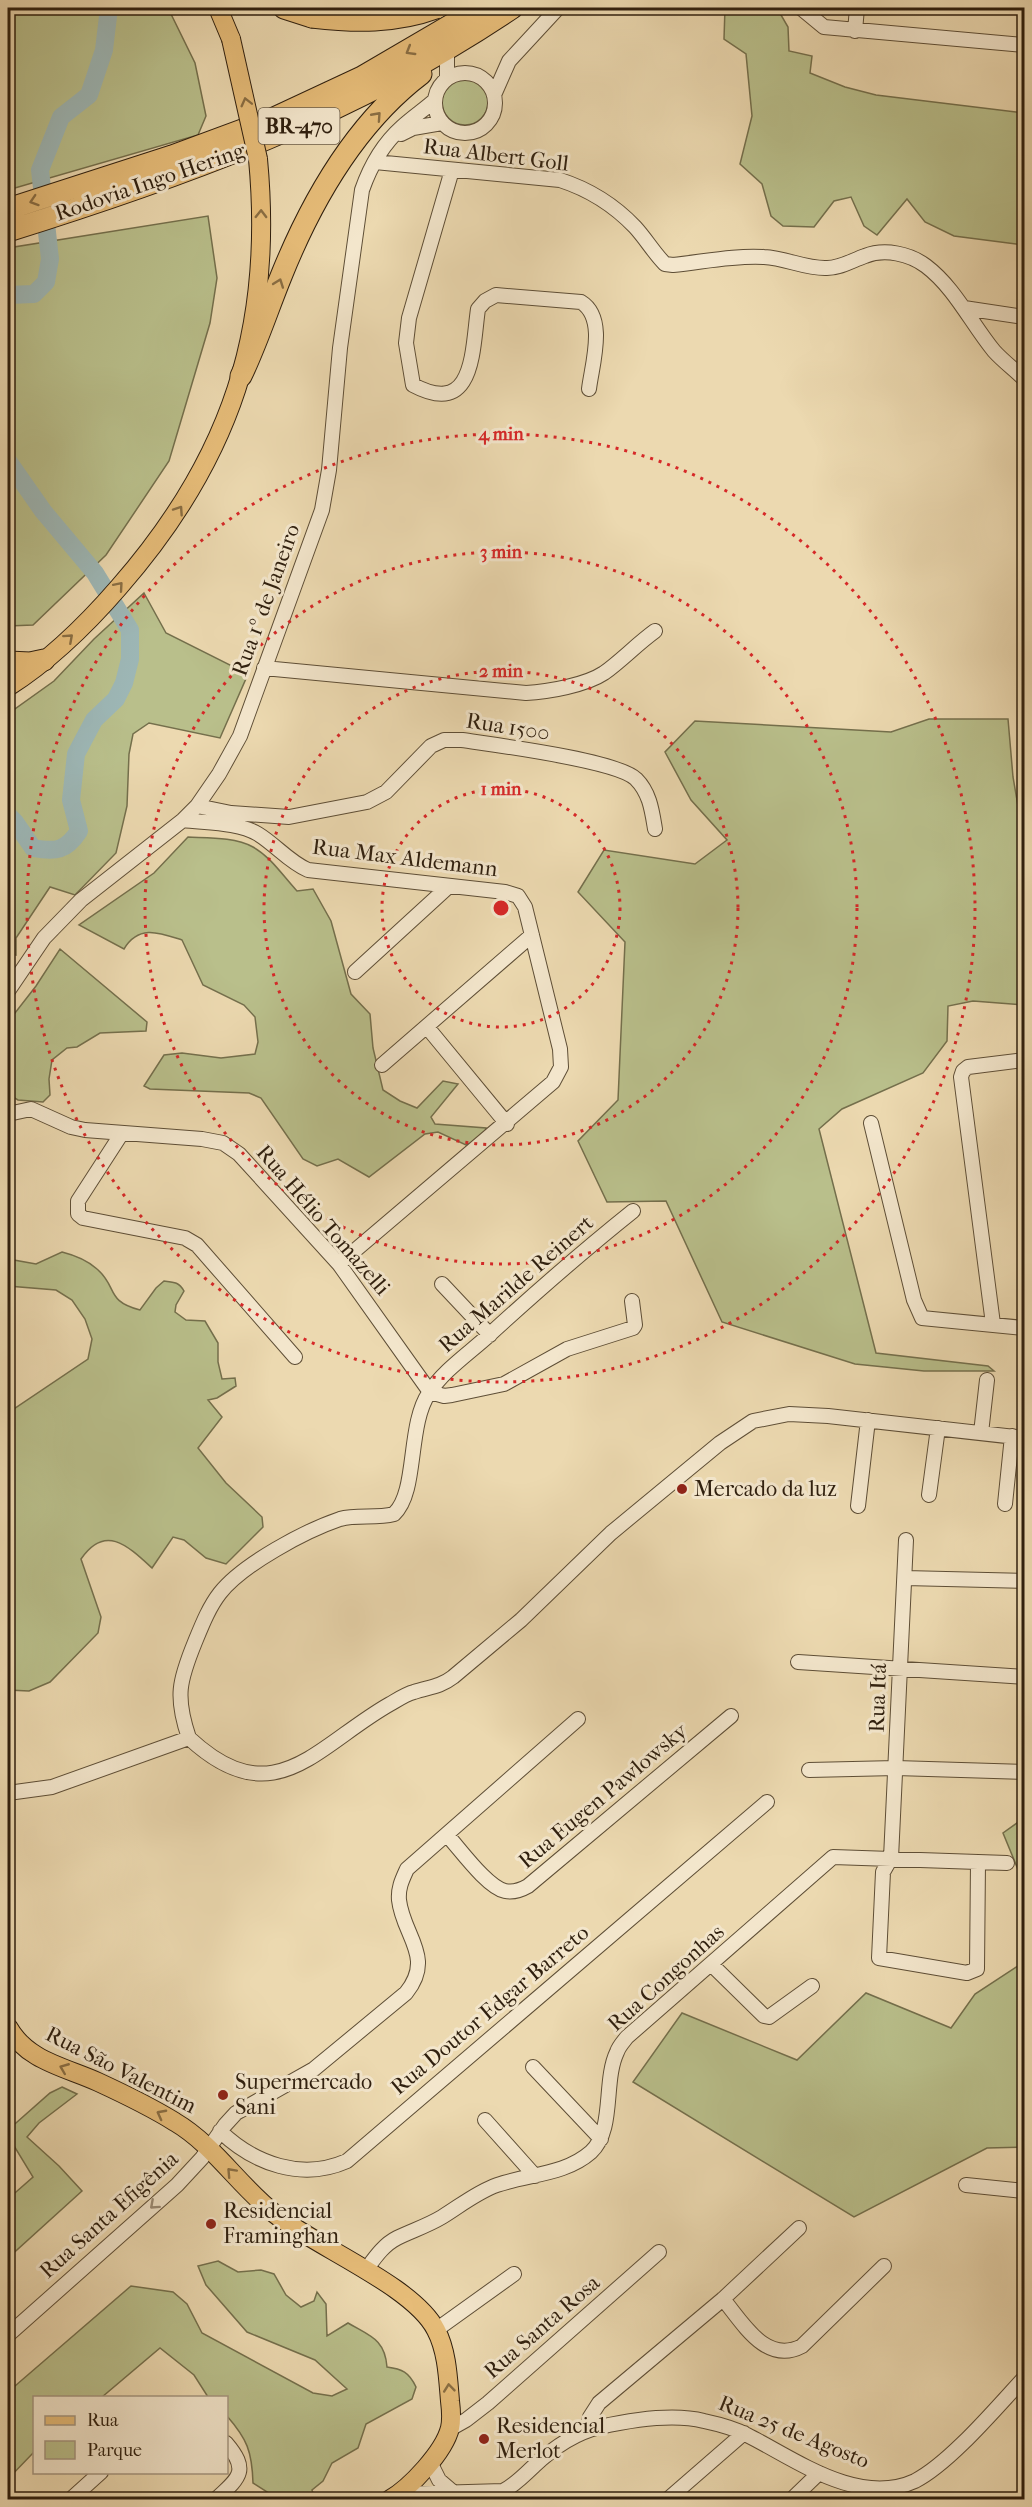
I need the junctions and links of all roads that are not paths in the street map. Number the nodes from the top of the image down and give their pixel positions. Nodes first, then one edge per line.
1 (218, 8) edge
2 (284, 8) edge
3 (512, 8) edge
4 (558, 8) edge
5 (801, 8) edge
6 (856, 8) edge
7 (432, 10) edge
8 (481, 18) edge
9 (855, 31) junction
10 (1024, 45) edge
11 (509, 62) junction
12 (471, 74) junction
13 (447, 78) junction
14 (494, 95) junction
15 (435, 100) junction
16 (442, 123) junction
17 (392, 139) junction
18 (375, 162) junction
19 (452, 170) junction
20 (9, 220) edge
21 (964, 308) junction
22 (1024, 317) edge
23 (241, 376) junction
24 (1024, 379) edge
25 (590, 389) dead end
26 (655, 631) dead end
27 (44, 660) junction
28 (8, 662) edge
29 (264, 668) junction
30 (8, 686) edge
31 (196, 806) junction
32 (183, 820) junction
33 (655, 829) dead end
34 (449, 886) junction
35 (532, 935) junction
36 (355, 972) dead end
37 (8, 991) edge
38 (427, 1027) junction
39 (1024, 1060) edge
40 (382, 1065) dead end
41 (8, 1114) edge
42 (507, 1124) junction
43 (871, 1124) dead end
44 (122, 1133) junction
45 (633, 1211) dead end
46 (339, 1264) junction
47 (441, 1284) dead end
48 (632, 1301) dead end
49 (993, 1324) junction
50 (1024, 1328) edge
51 (489, 1335) junction
52 (295, 1357) dead end
53 (987, 1380) dead end
54 (430, 1392) junction
55 (868, 1420) junction
56 (938, 1428) junction
57 (981, 1433) junction
58 (1018, 1437) edge
59 (929, 1495) dead end
60 (1005, 1504) dead end
61 (858, 1506) dead end
62 (906, 1540) dead end
63 (906, 1578) junction
64 (1024, 1581) edge
65 (798, 1662) dead end
66 (900, 1669) junction
67 (1024, 1677) edge
68 (731, 1716) dead end
69 (578, 1719) dead end
70 (189, 1738) junction
71 (896, 1768) junction
72 (809, 1770) dead end
73 (1024, 1772) edge
74 (8, 1793) edge
75 (767, 1802) dead end
76 (447, 1834) junction
77 (891, 1858) junction
78 (978, 1862) junction
79 (1007, 1863) dead end
80 (711, 1964) junction
81 (812, 1986) dead end
82 (8, 2027) edge
83 (533, 2067) dead end
84 (485, 2120) dead end
85 (220, 2131) junction
86 (601, 2139) junction
87 (208, 2147) junction
88 (535, 2176) junction
89 (966, 2185) dead end
90 (1024, 2191) edge
91 (799, 2228) dead end
92 (658, 2252) dead end
93 (884, 2266) dead end
94 (365, 2271) junction
95 (514, 2274) dead end
96 (723, 2299) junction
97 (436, 2330) junction
98 (8, 2335) edge
99 (1024, 2378) edge
100 (450, 2429) junction
101 (587, 2430) junction
102 (744, 2433) junction
103 (228, 2445) edge
104 (430, 2462) junction
105 (819, 2473) junction
106 (99, 2474) edge
107 (453, 2492) junction
108 (873, 2494) edge
109 (394, 2497) edge
110 (70, 2499) edge
111 (215, 2499) edge
112 (667, 2499) edge
113 (791, 2499) edge

23 -> 1 main road, bridge
2 - 7 highway, bridge
3 - 8 highway, Rodovia Ingo Hering / BR-470
4 - 11 street
5 - 9 street
6 - 9 street
8 - 20 highway, Rodovia Ingo Hering / BR-470
23 -> 8 highway
9 - 10 street
11 - 12 street
11 - 14 street
12 - 13 street
12 - 13 street
12 - 14 street
13 - 15 street
14 - 16 street
15 - 16 street
15 - 17 street, Rua 1º de Janeiro
16 - 17 street, Rua 1º de Janeiro
17 - 18 street, Rua 1º de Janeiro
18 - 19 street, Rua Albert Goll
18 - 29 street, Rua 1º de Janeiro
19 - 21 street, Rua Albert Goll
19 - 25 street
21 - 22 street
21 - 24 street, Rua Albert Goll
27 -> 23 main road
26 - 29 street
27 - 28 highway
27 - 30 main road
29 - 31 street, Rua 1º de Janeiro
31 - 32 street, Rua 1º de Janeiro
31 - 33 street, Rua 1500
32 - 34 street, Rua Max Aldemann
32 - 37 street, Rua 1º de Janeiro
34 - 35 street, Rua Max Aldemann
34 - 36 street
35 - 38 street
35 - 42 street, Rua Max Aldemann
38 - 40 street
38 - 42 street
39 - 49 street
41 - 44 street, Rua Hélio Tomazelli
42 - 46 street, Rua Max Aldemann
43 - 49 street
44 - 46 street, Rua Hélio Tomazelli
44 - 52 street
45 - 51 street, Rua Marilde Reinert
46 - 54 street, Rua Hélio Tomazelli
47 - 51 street
48 - 54 street
49 - 50 street
51 - 54 street, Rua Marilde Reinert
53 - 57 street
54 - 70 street
55 - 56 street
55 - 61 street
55 - 70 street
56 - 57 street
56 - 59 street
57 - 58 street
58 - 60 street
62 - 63 street, Rua Itá
63 - 64 street
63 - 66 street, Rua Itá
65 - 66 street
66 - 67 street
66 - 71 street, Rua Itá
68 - 76 street, Rua Eugen Pawlowsky
69 - 76 street, Rua Santa Efigênia
70 - 74 street
71 - 72 street
71 - 73 street
71 - 77 street, Rua Itá
75 - 85 street, Rua Doutor Edgar Barreto
76 - 85 street, Rua Santa Efigênia
77 - 78 street, Rua Congonhas
77 - 78 street, Rua Itá
77 - 80 street, Rua Congonhas
78 - 79 street, Rua Congonhas
80 - 81 street
80 - 86 street, Rua Congonhas
87 -> 82 main road, Rua São Valentim
83 - 86 street
84 - 88 street
85 - 87 street, Rua Santa Efigênia
86 - 88 street
94 -> 87 main road, Rua São Valentim
87 -> 98 street, Rua Santa Efigênia
88 - 94 street
89 - 90 street
91 - 96 street
92 - 100 street, Rua Santa Rosa
93 - 96 street
94 - 97 main road, Rua São Valentim
95 - 97 street
96 - 101 street
100 -> 97 main road, Rua São Valentim
99 - 108 street, Rua 25 de Agosto
100 - 104 main road
101 - 102 street, Rua 25 de Agosto
101 - 107 street, Rua 25 de Agosto
102 - 105 street, Rua 25 de Agosto
102 - 112 street
103 - 111 street
104 - 107 street
104 - 109 main road
105 - 108 street, Rua 25 de Agosto
105 - 113 street
106 - 110 street
107 - 109 street, Rua 25 de Agosto

